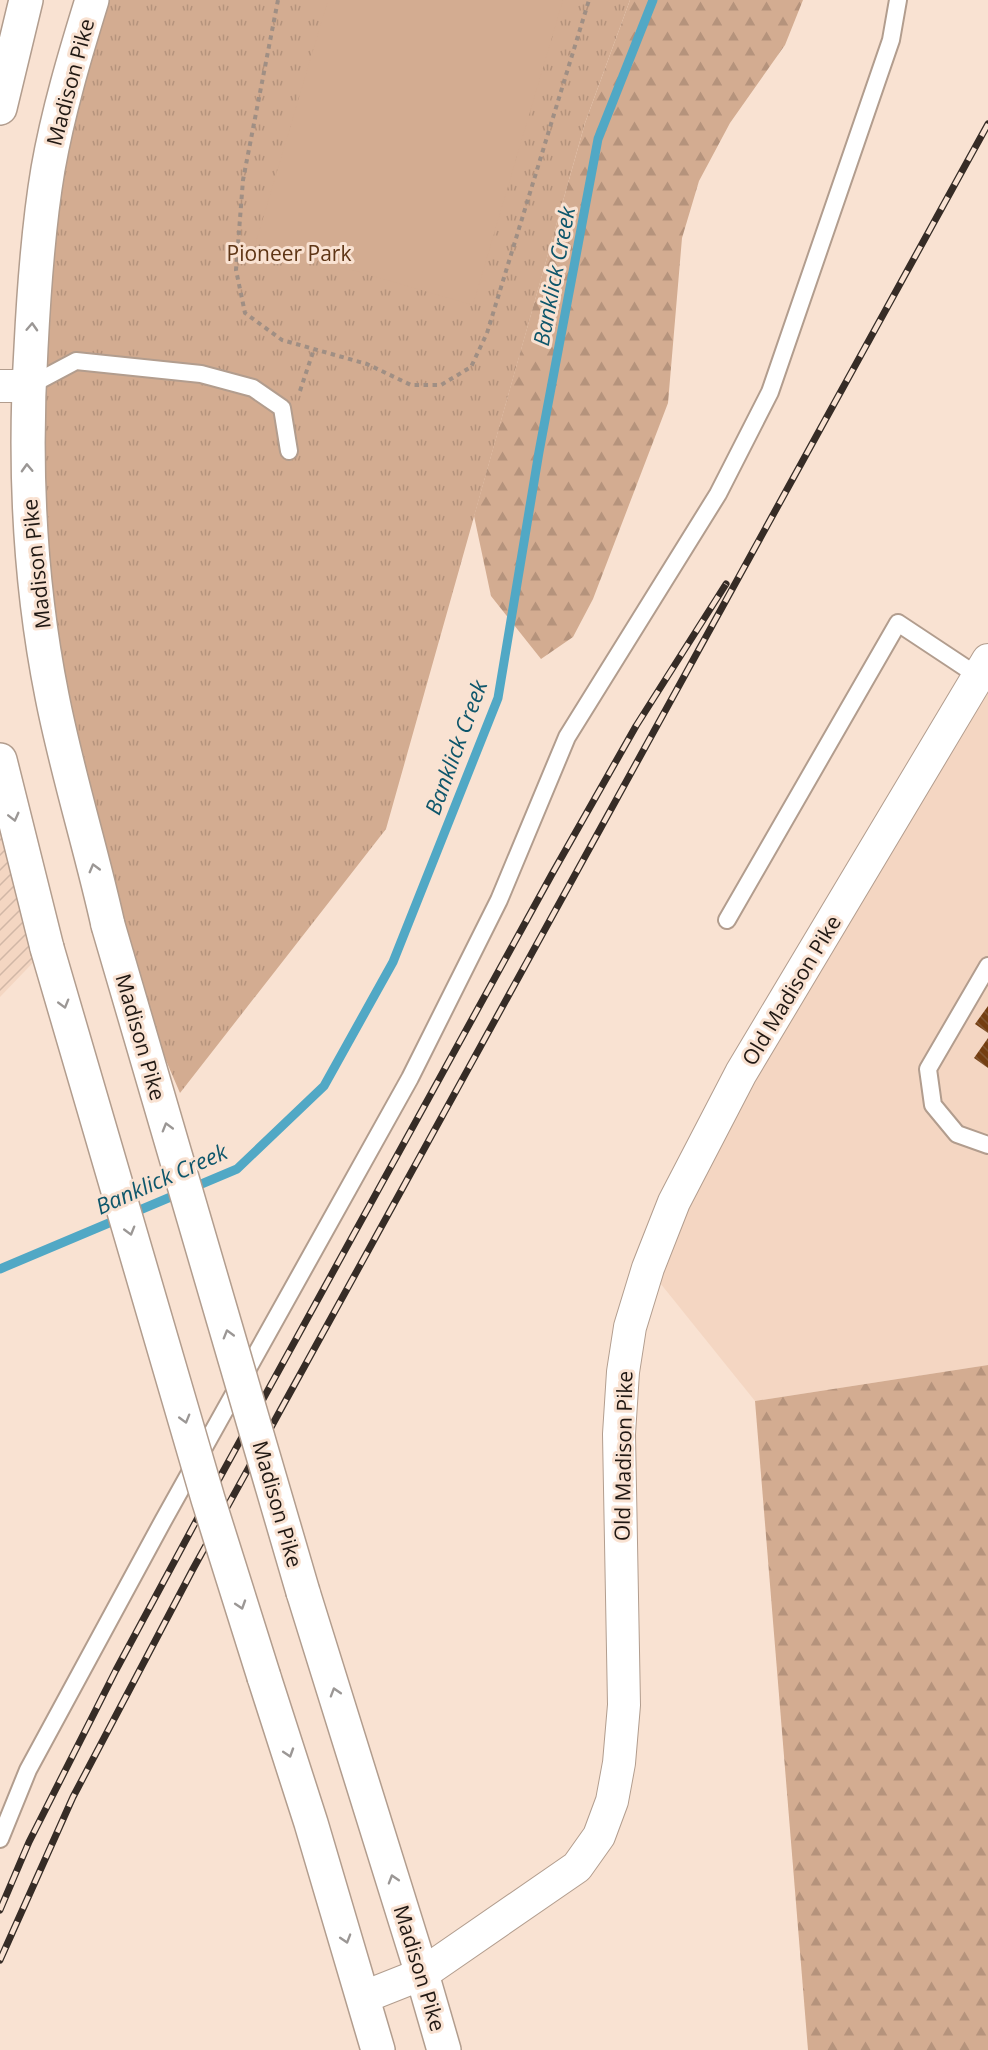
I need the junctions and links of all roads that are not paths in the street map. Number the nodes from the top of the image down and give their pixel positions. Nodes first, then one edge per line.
1 (26, 0) edge
2 (92, 0) edge
3 (898, 0) edge
4 (0, 108) edge
5 (14, 386) edge
6 (289, 451) dead end
7 (985, 673) edge
8 (0, 760) edge
9 (727, 920) dead end
10 (988, 966) edge
11 (988, 1145) edge
12 (0, 1839) edge
13 (422, 1974) junction
14 (364, 1997) junction
15 (378, 2050) edge
16 (444, 2050) edge

1 - 4 main road
5 -> 2 main road, Madison Pike
3 - 12 lane
5 - 6 lane
13 -> 5 main road, Madison Pike, bridge
7 - 9 lane
7 - 13 street, Old Madison Pike
8 -> 14 main road, bridge
10 - 11 lane
13 - 14 street, Old Madison Pike
13 - 16 main road, Madison Pike
14 - 15 main road

